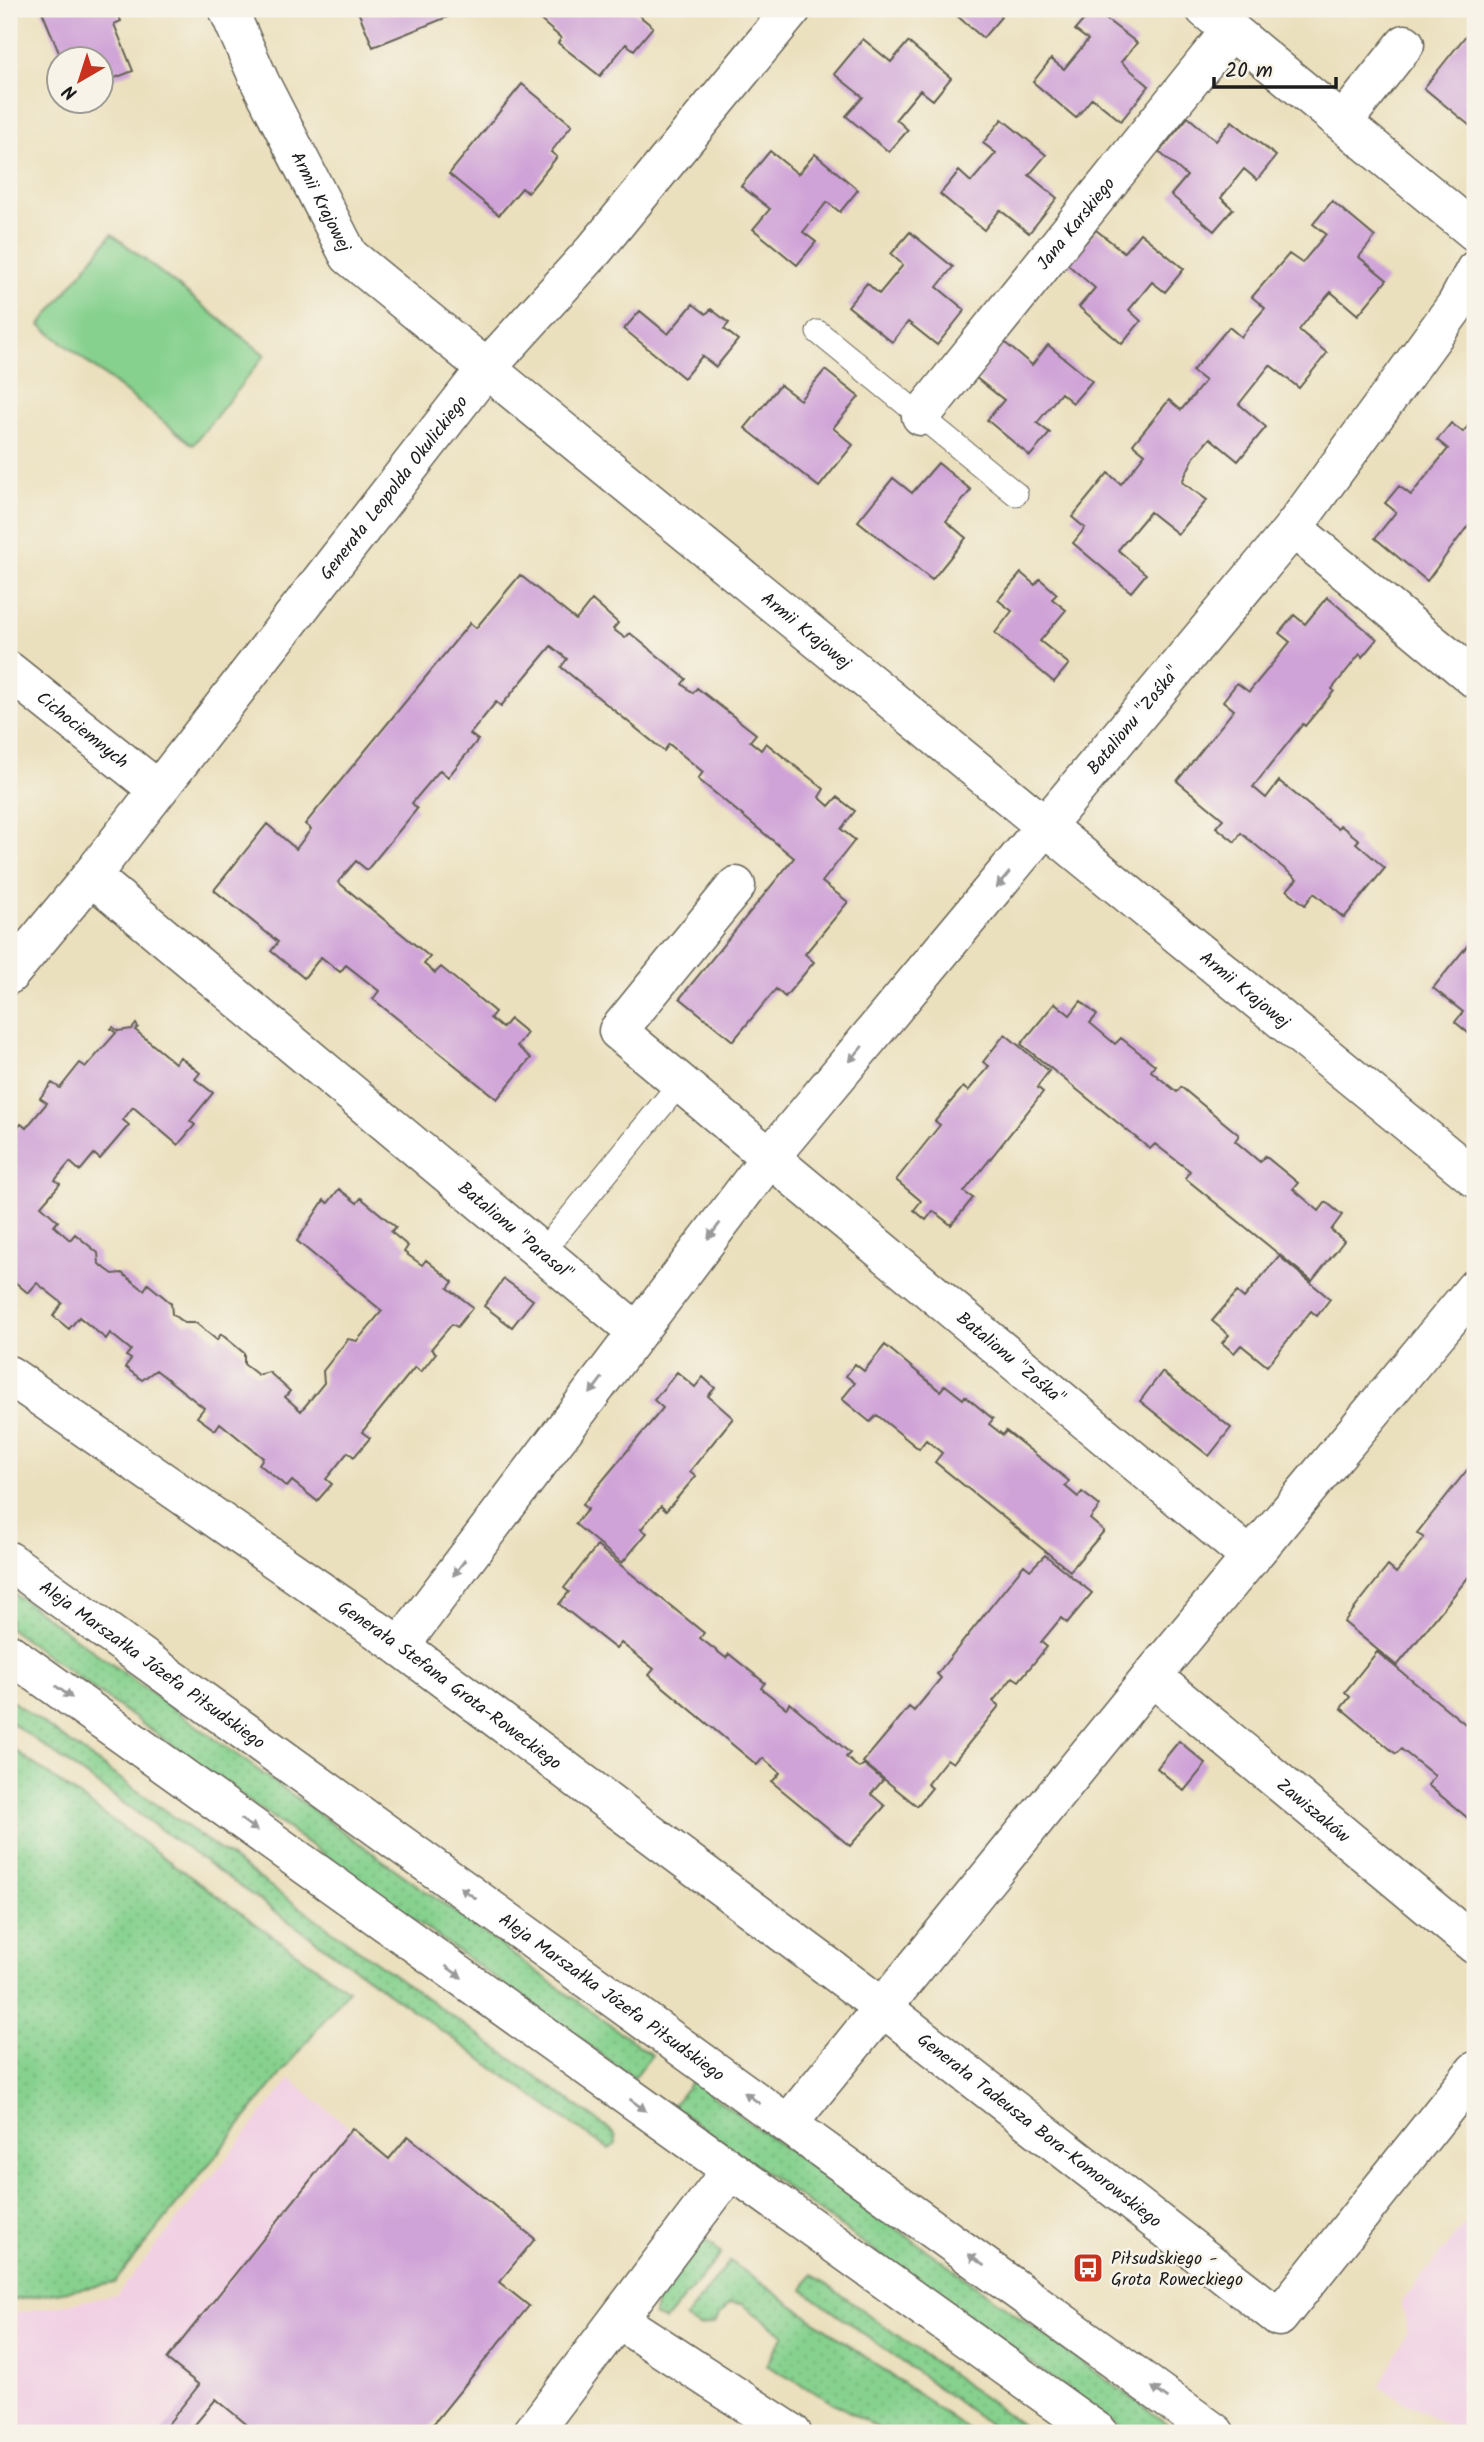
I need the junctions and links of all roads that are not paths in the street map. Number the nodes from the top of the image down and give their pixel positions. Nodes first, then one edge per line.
1 (229, 9) edge
2 (792, 9) edge
3 (1218, 19) edge
4 (1405, 44) dead end
5 (1343, 122) junction
6 (1475, 232) edge
7 (1475, 270) edge
8 (818, 332) dead end
9 (485, 370) junction
10 (920, 416) junction
11 (1016, 494) dead end
12 (1293, 528) junction
13 (9, 671) edge
14 (1475, 678) edge
15 (157, 789) junction
16 (1046, 827) junction
17 (90, 876) junction
18 (736, 886) dead end
19 (9, 975) edge
20 (681, 1082) junction
21 (770, 1157) junction
22 (1475, 1178) edge
23 (542, 1252) junction
24 (1475, 1288) edge
25 (637, 1332) junction
26 (9, 1375) edge
27 (1251, 1558) junction
28 (9, 1561) edge
29 (400, 1646) junction
30 (9, 1653) edge
31 (1152, 1676) junction
32 (1475, 1945) edge
33 (881, 2007) junction
34 (1475, 2071) edge
35 (788, 2124) junction
36 (730, 2171) junction
37 (620, 2321) junction
38 (532, 2433) edge
39 (792, 2433) edge
40 (1099, 2433) edge
41 (1215, 2433) edge

1 - 9 street, Armii Krajowej
2 - 9 street, Generała Leopolda Okulickiego
3 - 5 street
3 - 10 street, Jana Karskiego
4 - 5 street
5 - 6 street
7 - 12 street, Batalionu "Zośka"
8 - 10 lane
9 - 15 street, Generała Leopolda Okulickiego
9 - 16 street, Armii Krajowej
10 - 11 lane
12 - 14 street
12 - 16 street, Batalionu "Zośka"
13 - 15 street, Cichociemnych
15 - 17 street, Generała Leopolda Okulickiego
16 -> 21 street, Batalionu "Zośka"
16 - 22 street, Armii Krajowej
17 - 19 street, Generała Leopolda Okulickiego
17 - 23 street, Batalionu "Parasol"
18 - 20 street, Batalionu "Zośka"
20 - 21 street, Batalionu "Zośka"
20 - 23 lane
21 -> 25 street, Batalionu "Zośka"
21 - 27 street, Batalionu "Zośka"
23 - 25 street, Batalionu "Parasol"
24 - 27 street
25 -> 29 street
26 - 29 street, Generała Stefana Grota-Roweckiego
27 - 31 street
35 -> 28 street, Aleja Marszałka Józefa Piłsudskiego
29 - 33 street, Generała Stefana Grota-Roweckiego
30 -> 36 street
31 - 32 street, Zawiszaków
31 - 33 street
33 - 34 street, Generała Tadeusza Bora-Komorowskiego
33 - 35 street
41 -> 35 street, Aleja Marszałka Józefa Piłsudskiego
36 - 37 street
36 - 40 street
37 - 38 street
37 - 39 street

